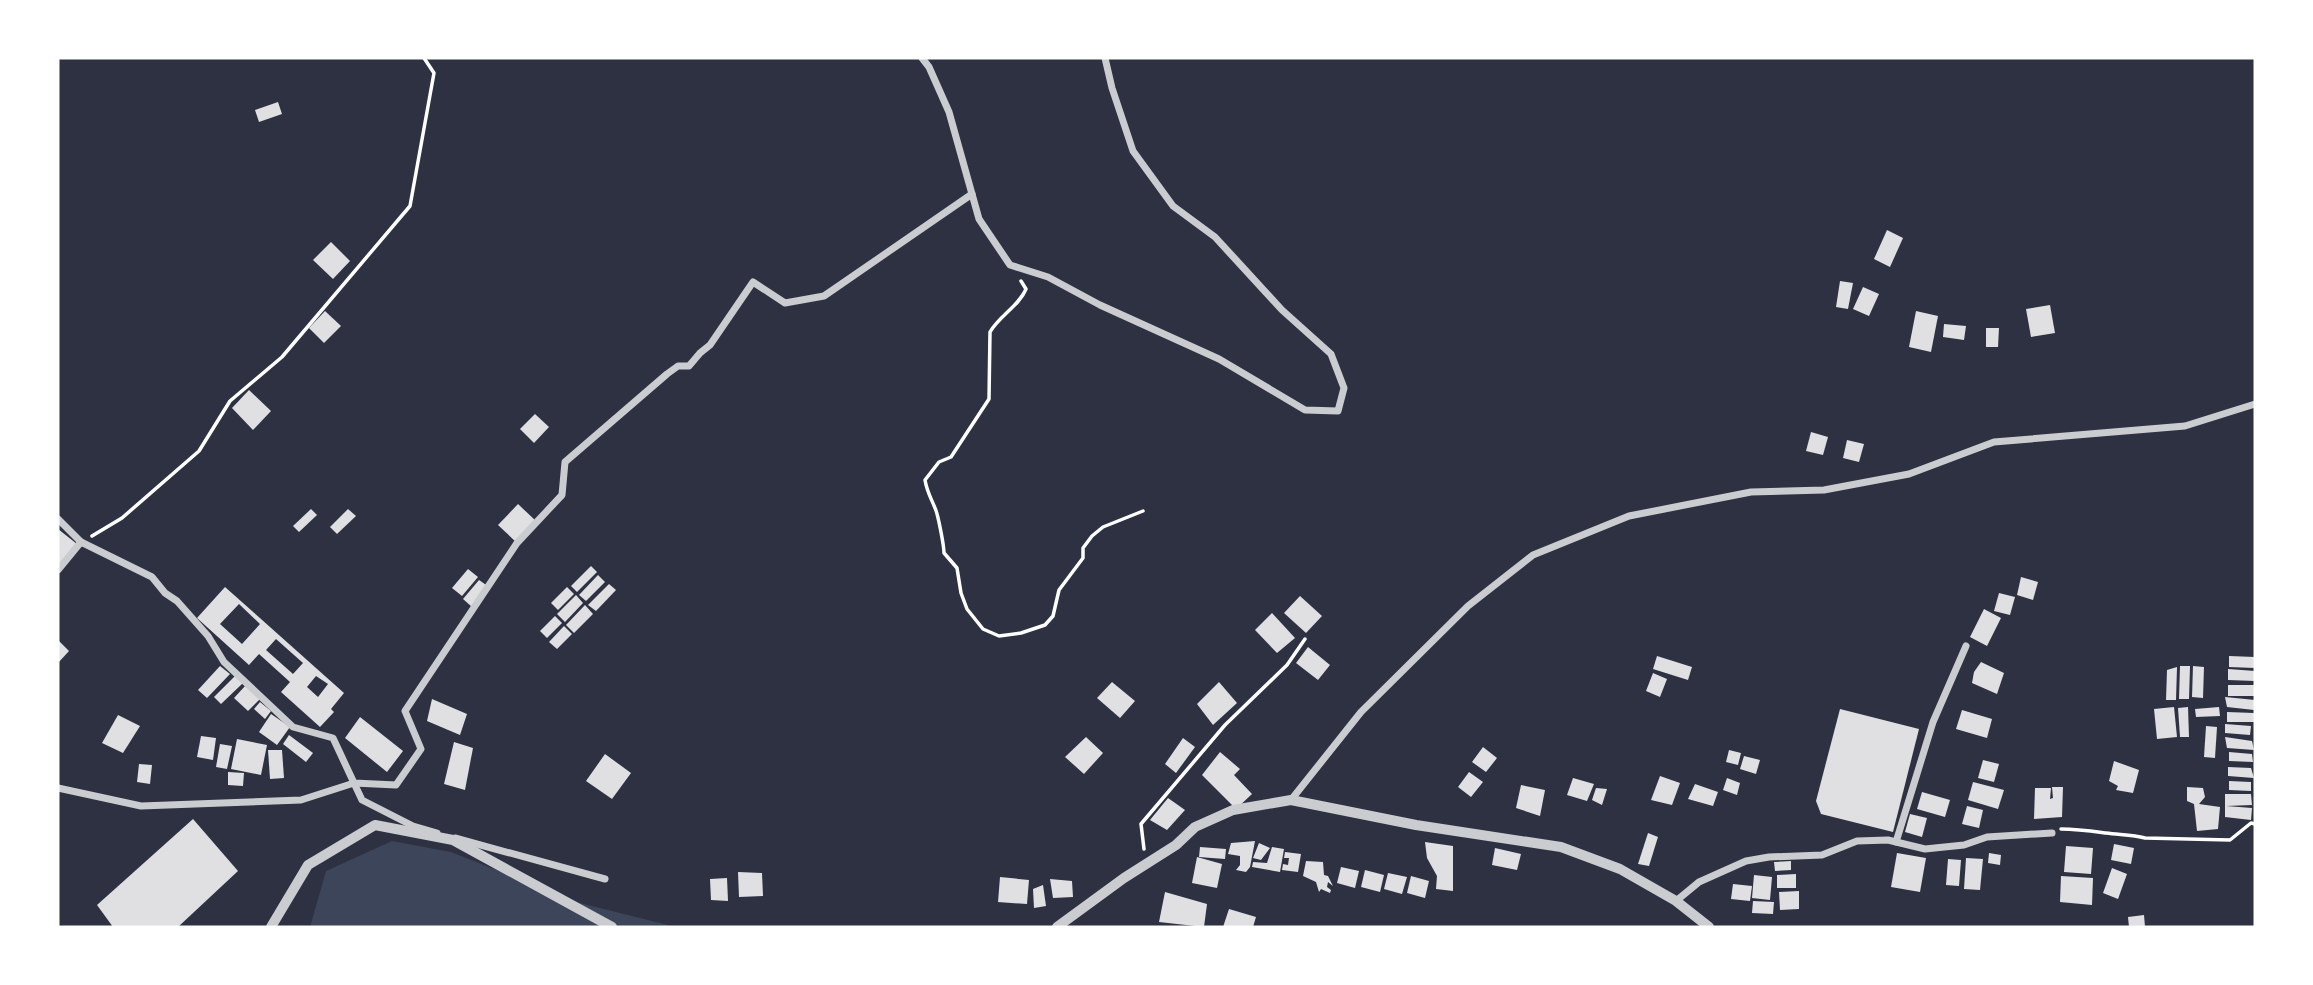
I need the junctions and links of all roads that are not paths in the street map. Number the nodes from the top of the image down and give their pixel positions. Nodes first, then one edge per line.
1 (922, 58) edge
2 (1105, 58) edge
3 (972, 194) junction
4 (2255, 404) edge
5 (58, 519) edge
6 (81, 542) junction
7 (58, 570) edge
8 (1966, 646) dead end
9 (354, 783) junction
10 (58, 788) edge
11 (1291, 800) junction
12 (2052, 833) road end
13 (1896, 842) junction
14 (605, 879) dead end
15 (1676, 901) junction
16 (271, 927) edge
17 (612, 927) edge
18 (1057, 927) edge
19 (1709, 927) edge

1 - 3 street
2 - 3 street
3 - 9 street
4 - 11 street
5 - 6 street
6 - 7 street
6 - 9 street
8 - 13 street
9 - 10 street
9 - 14 street
11 - 15 street
11 - 18 street
12 - 13 street
13 - 15 street
15 - 19 street
16 - 17 street

